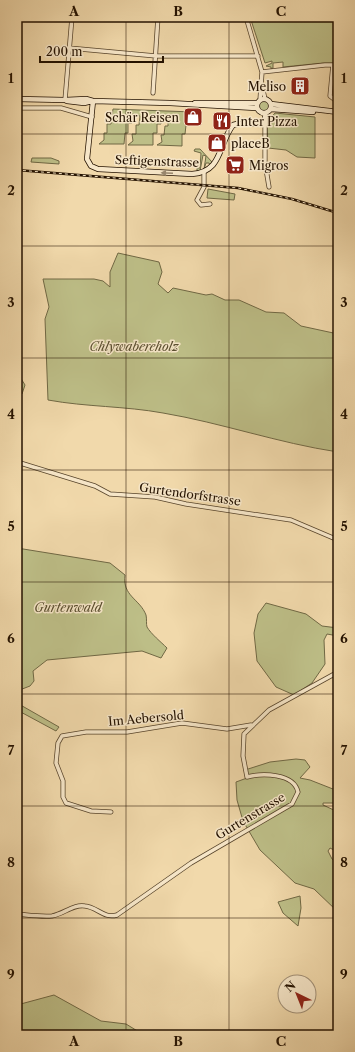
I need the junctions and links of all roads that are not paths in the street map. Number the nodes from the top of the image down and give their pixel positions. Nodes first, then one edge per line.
1 (72, 17) edge
2 (158, 17) edge
3 (246, 17) edge
4 (69, 48) junction
5 (156, 56) junction
6 (258, 56) junction
7 (336, 65) edge
8 (262, 72) junction
9 (153, 93) dead end
10 (17, 99) edge
11 (65, 100) junction
12 (93, 101) junction
13 (260, 102) junction
14 (338, 102) edge
15 (271, 106) junction
16 (17, 108) edge
17 (338, 112) edge
18 (263, 113) junction
19 (92, 117) junction
20 (263, 124) junction
21 (204, 172) junction
22 (269, 187) dead end
23 (210, 204) dead end
24 (17, 462) edge
25 (338, 540) edge
26 (338, 672) edge
27 (252, 725) junction
28 (111, 812) dead end
29 (17, 914) edge

1 - 4 street
2 - 5 street
3 - 6 street
4 - 5 street
4 - 11 street
5 - 6 street
5 - 9 street
6 - 8 street
7 - 8 street
7 - 14 street
8 - 13 street
10 - 11 main road
11 - 12 main road
12 - 13 main road
12 - 19 main road, Seftigenstrasse
13 - 15 main road
13 - 18 main road
15 - 17 main road
15 - 18 main road
16 - 19 street
18 - 20 main road
21 -> 19 main road, Seftigenstrasse
20 - 21 main road, Seftigenstrasse
20 - 22 street
21 - 23 street
24 - 25 street, Gurtendorfstrasse
26 - 27 street, Gurtenstrasse
27 - 28 street, Im Aebersold
27 - 29 street, Gurtenstrasse

